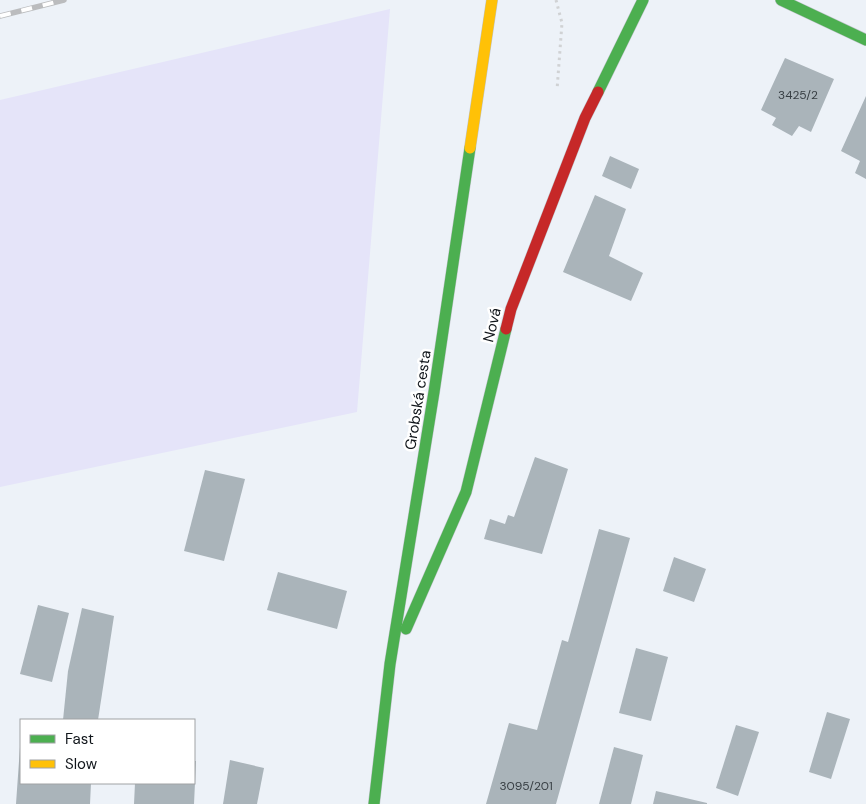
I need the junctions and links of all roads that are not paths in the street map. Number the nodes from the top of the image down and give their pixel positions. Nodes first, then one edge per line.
1 (492, 0) edge
2 (643, 0) edge
3 (781, 0) edge
4 (866, 40) edge
5 (390, 664) junction
6 (374, 804) edge

1 - 5 street, Grobská cesta
2 - 5 street, Nová
3 - 4 street
5 - 6 street, Grobská cesta

